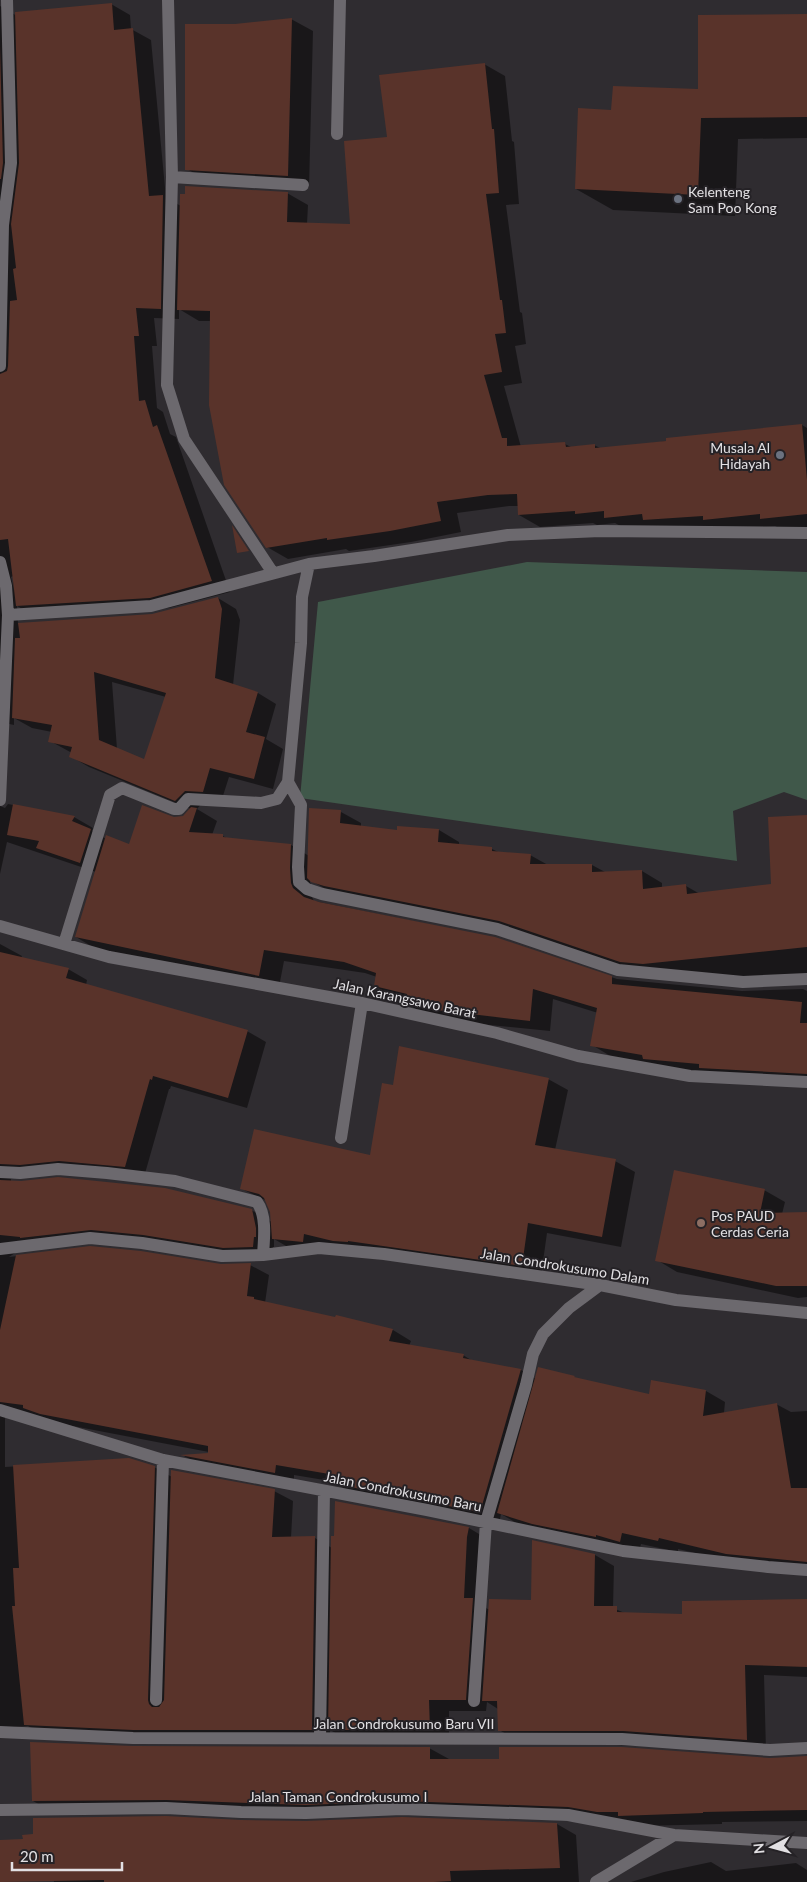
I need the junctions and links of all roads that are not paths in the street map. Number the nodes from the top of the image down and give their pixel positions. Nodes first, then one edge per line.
1 (6, 0) edge
2 (168, 0) edge
3 (340, 0) edge
4 (337, 134) dead end
5 (172, 177) junction
6 (303, 185) dead end
7 (0, 366) edge
8 (807, 534) edge
9 (0, 562) edge
10 (309, 564) junction
11 (273, 573) junction
12 (8, 615) junction
13 (288, 782) junction
14 (0, 800) edge
15 (0, 926) edge
16 (64, 944) junction
17 (807, 979) edge
18 (362, 1003) junction
19 (807, 1082) edge
20 (341, 1138) dead end
21 (0, 1172) edge
22 (0, 1249) edge
23 (263, 1256) junction
24 (600, 1285) junction
25 (807, 1314) edge
26 (0, 1410) edge
27 (163, 1460) junction
28 (324, 1491) junction
29 (486, 1522) junction
30 (807, 1570) edge
31 (156, 1700) dead end
32 (474, 1701) dead end
33 (0, 1732) edge
34 (320, 1738) junction
35 (807, 1748) edge
36 (0, 1810) edge
37 (674, 1835) junction
38 (807, 1843) edge
39 (596, 1882) edge

1 - 7 street
2 - 5 street
3 - 4 street
5 - 6 street
5 - 11 street
8 - 10 street
9 - 12 street
10 - 11 street
10 - 13 street
11 - 12 street
12 - 14 street
13 - 16 street
13 - 17 street
15 - 16 street, Jalan Karangsawo Barat
16 - 18 street, Jalan Karangsawo Barat
18 - 19 street, Jalan Karangsawo Barat
18 - 20 street
21 - 23 street
22 - 23 street, Jalan Condrokusumo Dalam
23 - 24 street, Jalan Condrokusumo Dalam
24 - 25 street, Jalan Condrokusumo Dalam
24 - 29 street
26 - 27 street, Jalan Condrokusumo Baru
27 - 28 street, Jalan Condrokusumo Baru
27 - 31 street
28 - 29 street, Jalan Condrokusumo Baru
28 - 34 street
29 - 30 street, Jalan Condrokusumo Baru
29 - 32 street
33 - 34 street, Jalan Condrokusumo Baru VII
34 - 35 street, Jalan Condrokusumo Baru VII
36 - 37 street, Jalan Taman Condrokusumo I
37 - 38 street, Jalan Taman Condrokusumo I
37 - 39 street

